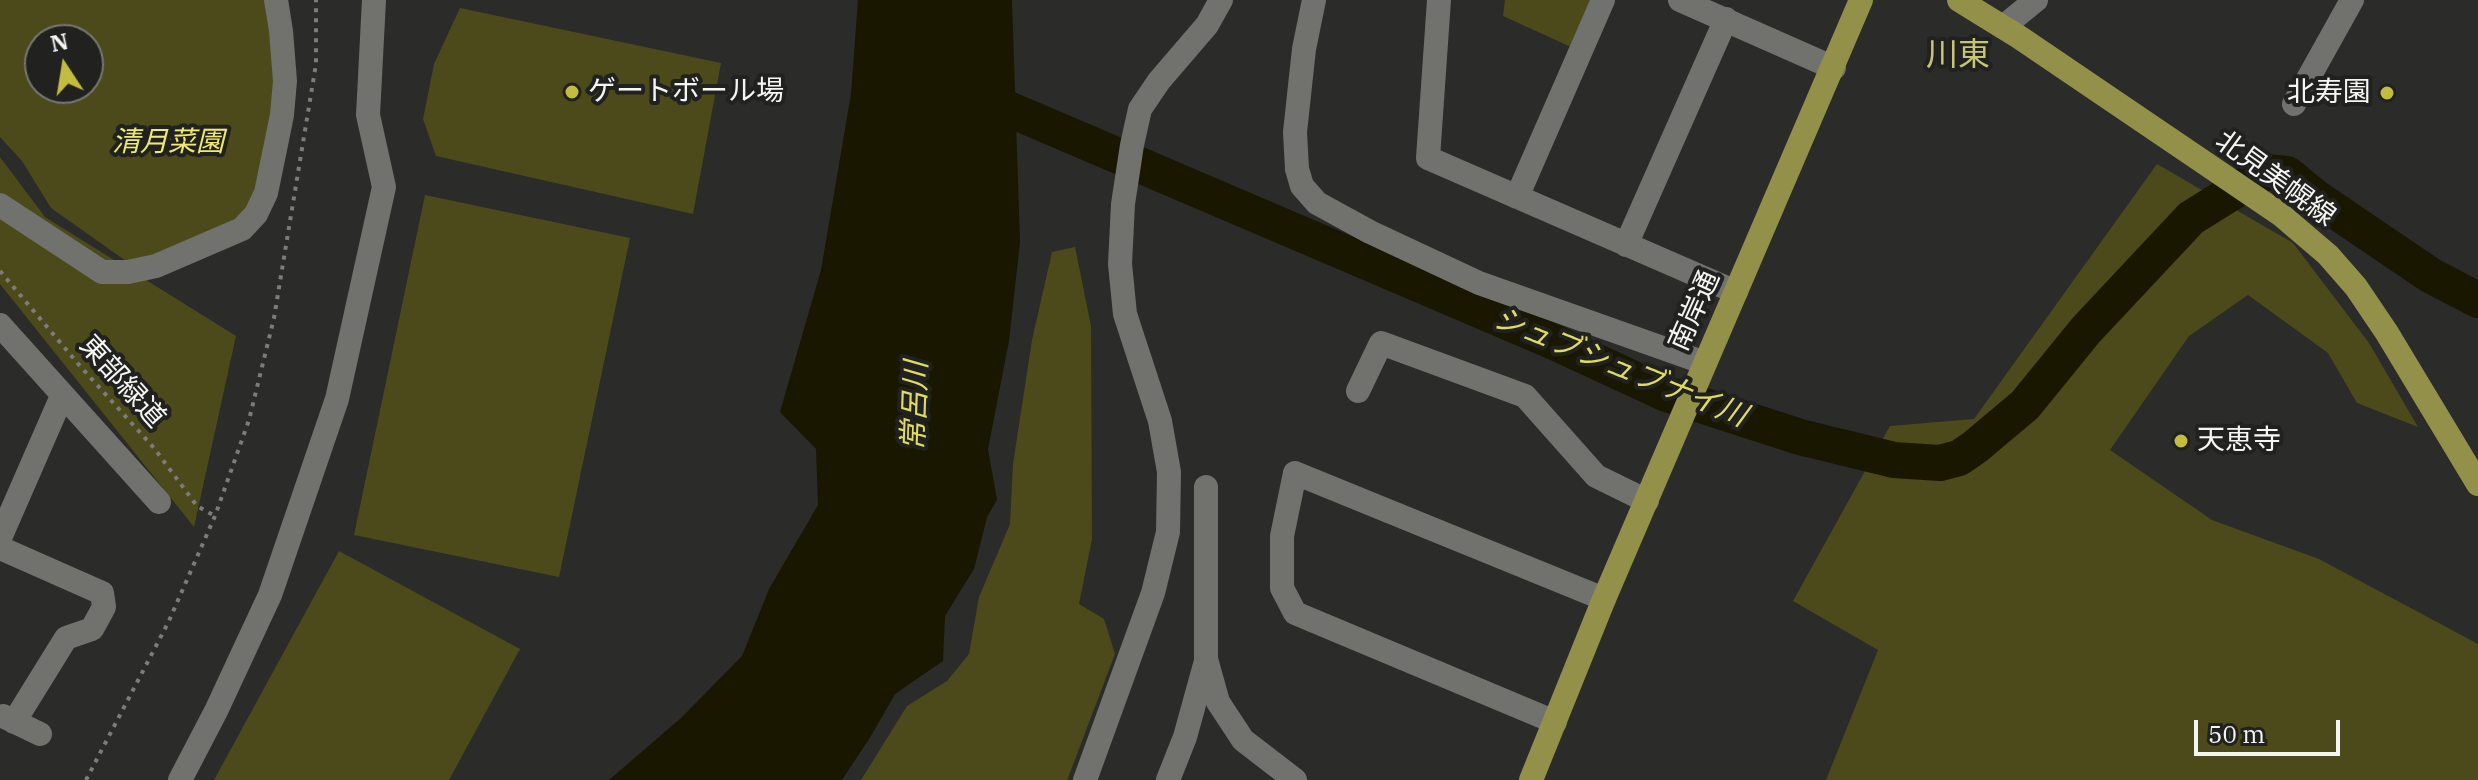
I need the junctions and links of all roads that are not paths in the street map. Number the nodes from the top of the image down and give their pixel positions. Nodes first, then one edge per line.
1 (276, 0) edge
2 (374, 0) edge
3 (1221, 0) edge
4 (1314, 0) edge
5 (1439, 0) edge
6 (1603, 0) edge
7 (1680, 0) edge
8 (1861, 0) edge
9 (1959, 0) edge
10 (2036, 0) edge
11 (2352, 0) edge
12 (1726, 19) junction
13 (2003, 27) junction
14 (1834, 68) junction
15 (2294, 104) dead end
16 (1517, 197) junction
17 (0, 205) edge
18 (1626, 245) junction
19 (1736, 292) junction
20 (0, 325) edge
21 (1702, 371) junction
22 (1358, 391) dead end
23 (62, 396) junction
24 (2478, 484) edge
25 (1206, 487) dead end
26 (1647, 501) junction
27 (159, 502) dead end
28 (0, 538) edge
29 (0, 548) edge
30 (1604, 599) junction
31 (1206, 659) junction
32 (7, 718) edge
33 (1555, 722) junction
34 (40, 734) dead end
35 (1088, 772) edge
36 (180, 780) edge
37 (1168, 780) edge
38 (1295, 780) edge
39 (1531, 780) edge

1 - 17 street
2 - 36 street
3 - 35 street
4 - 21 street
5 - 16 street
6 - 16 street
7 - 12 street
8 - 14 main road, 南岸通
9 - 13 main road, 北見美幌線
10 - 13 street
11 - 15 street
12 - 14 street
12 - 18 street
13 - 24 main road, 北見美幌線
14 - 19 main road, 南岸通
16 - 18 street
18 - 19 street
19 - 21 main road, 南岸通
20 - 23 street
21 - 26 main road, 南岸通
22 - 26 street
23 - 27 street
23 - 28 street
25 - 31 street
26 - 30 main road, 南岸通
29 - 32 street
30 - 33 main road, 南岸通
30 - 33 street
31 - 37 street
31 - 38 street
32 - 34 street
33 - 39 main road, 南岸通

